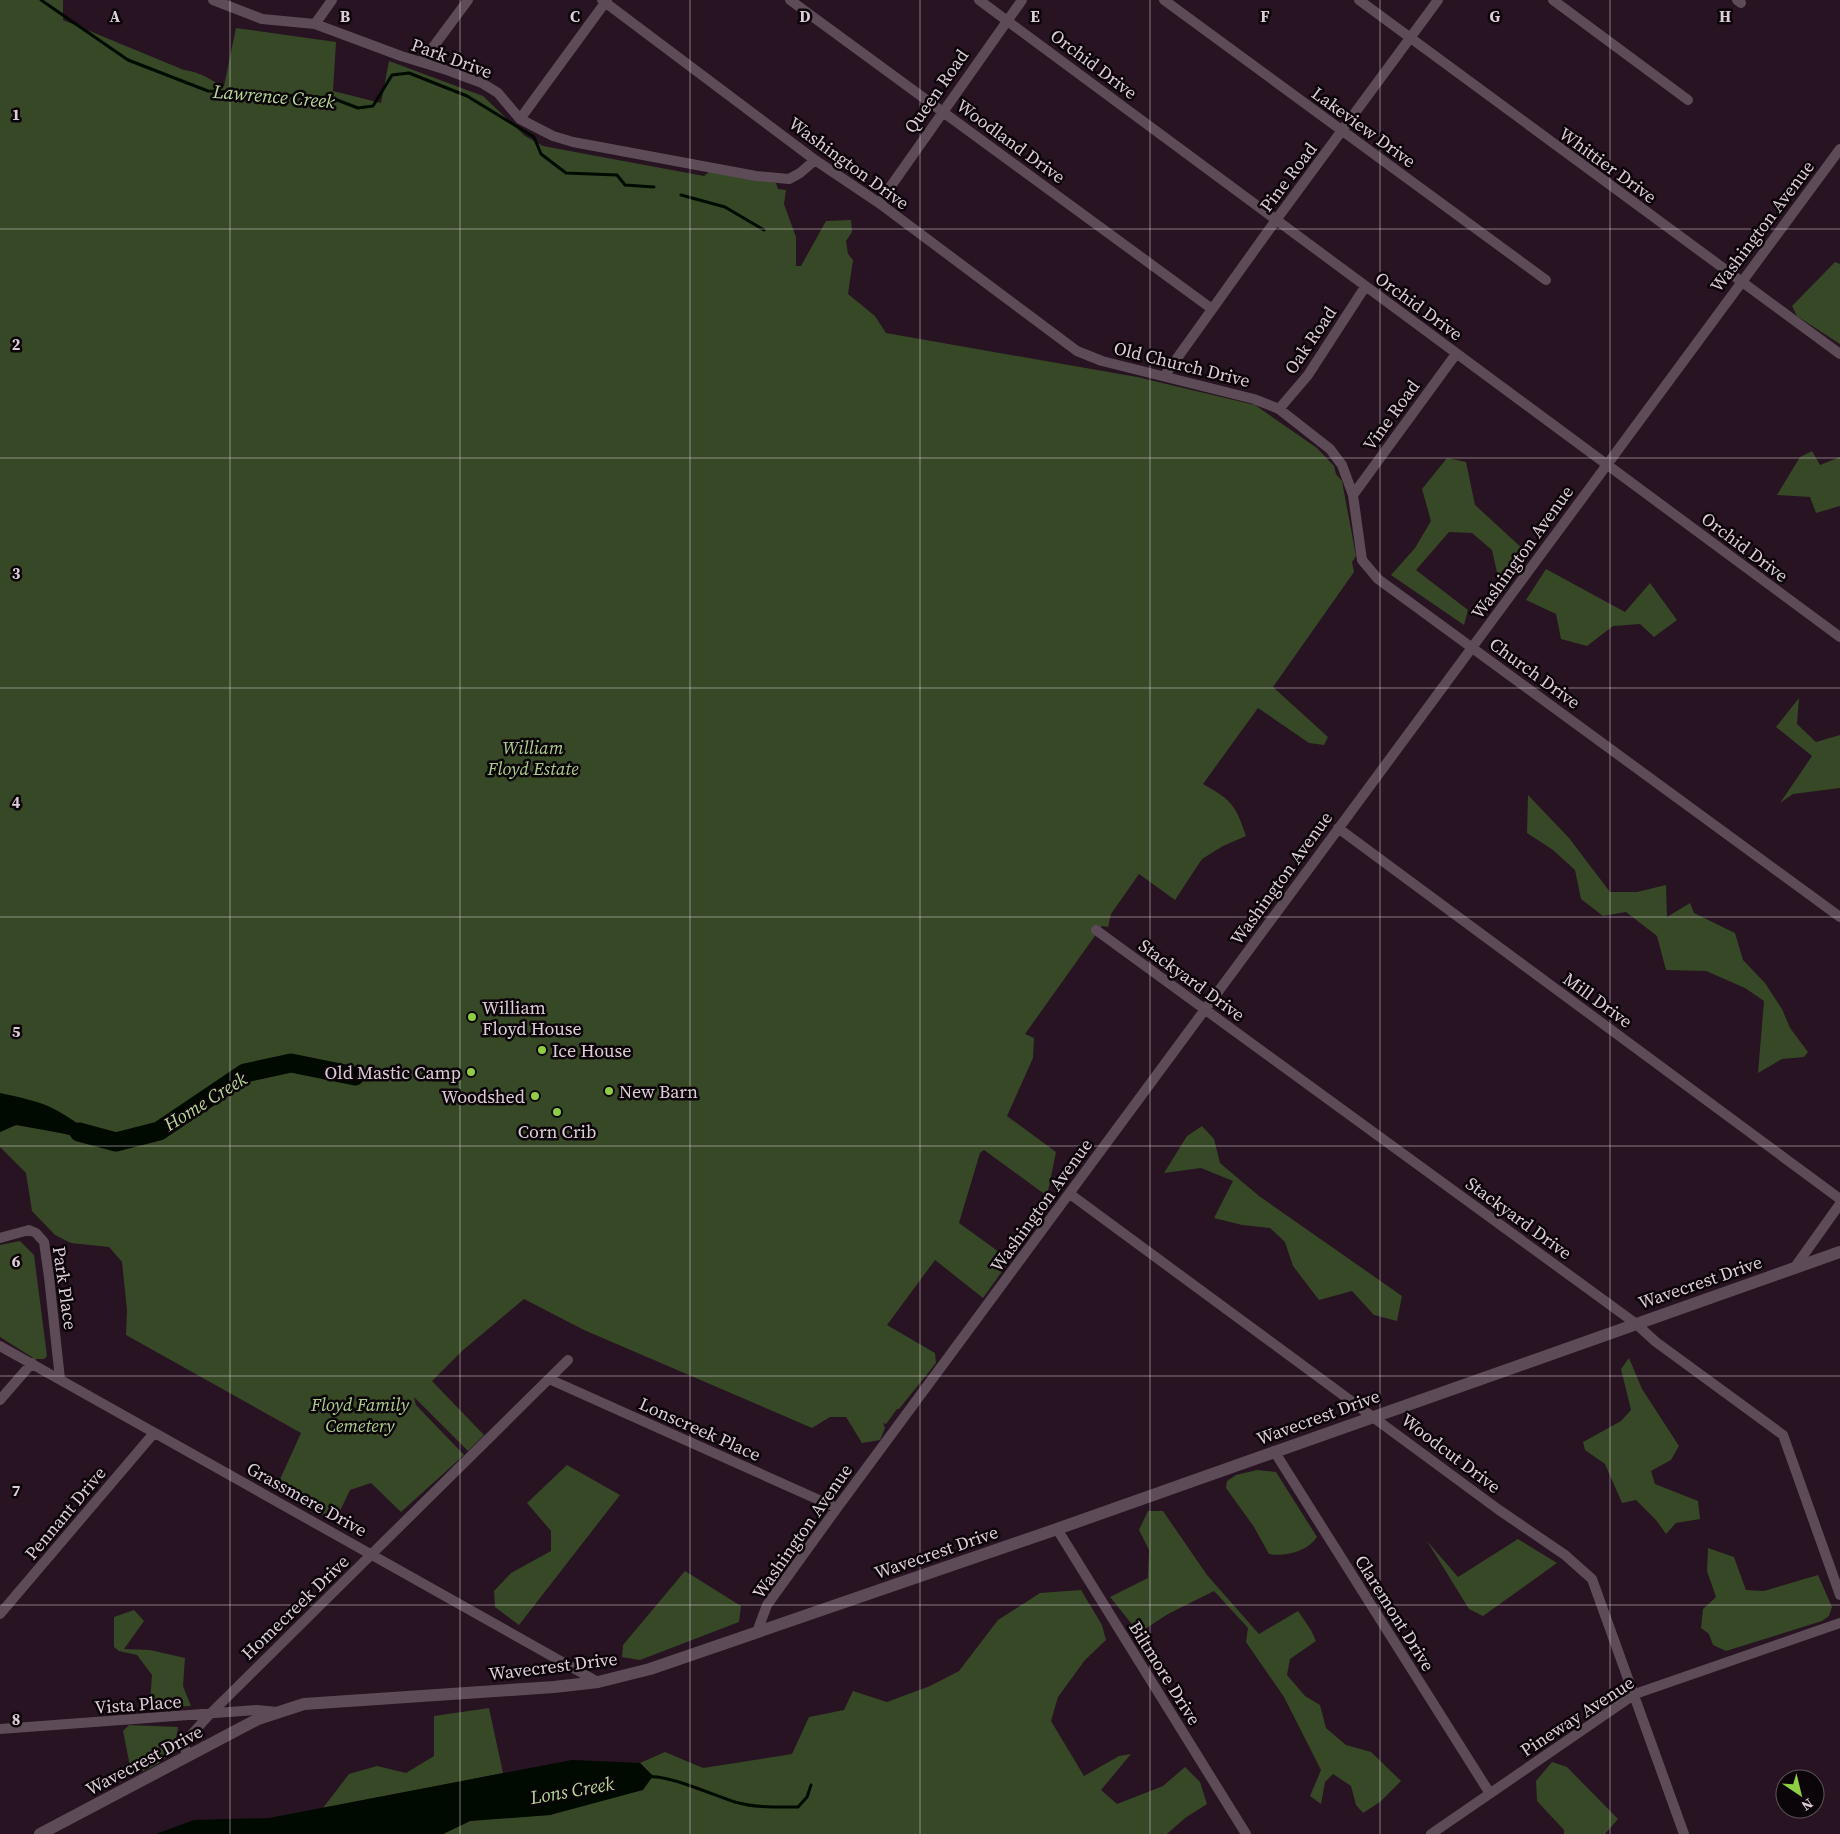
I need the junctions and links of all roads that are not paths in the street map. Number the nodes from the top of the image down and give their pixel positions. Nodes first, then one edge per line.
1 (213, 0) edge
2 (332, 0) edge
3 (468, 0) edge
4 (790, 0) edge
5 (980, 0) edge
6 (1022, 0) edge
7 (1164, 0) edge
8 (1359, 0) edge
9 (1438, 0) edge
10 (1553, 0) edge
11 (605, 1) edge
12 (1007, 20) junction
13 (315, 24) junction
14 (1411, 38) junction
15 (422, 62) junction
16 (1688, 100) dead end
17 (942, 110) junction
18 (520, 118) junction
19 (1342, 131) junction
20 (1840, 149) edge
21 (815, 160) junction
22 (879, 203) junction
23 (1276, 220) junction
24 (1546, 280) dead end
25 (1741, 281) junction
26 (1365, 287) junction
27 (1212, 309) junction
28 (1077, 351) joint
29 (1456, 354) junction
30 (1840, 354) edge
31 (1165, 376) junction
32 (1278, 409) junction
33 (1606, 464) junction
34 (1353, 495) junction
35 (1840, 637) edge
36 (1472, 647) junction
37 (1338, 828) junction
38 (1840, 917) edge
39 (1096, 930) dead end
40 (1205, 1009) junction
41 (1070, 1194) junction
42 (1840, 1199) edge
43 (1840, 1204) edge
44 (0, 1238) edge
45 (1840, 1252) edge
46 (1795, 1267) junction
47 (1635, 1324) junction
48 (0, 1346) edge
49 (568, 1360) dead end
50 (32, 1363) junction
51 (60, 1379) junction
52 (549, 1379) junction
53 (0, 1400) edge
54 (1374, 1416) junction
55 (154, 1433) junction
56 (1274, 1451) junction
57 (837, 1508) junction
58 (1057, 1529) junction
59 (373, 1554) junction
60 (1840, 1596) edge
61 (0, 1614) edge
62 (1840, 1623) edge
63 (757, 1632) junction
64 (598, 1682) junction
65 (1635, 1694) junction
66 (278, 1712) junction
67 (209, 1715) junction
68 (0, 1729) edge
69 (187, 1756) junction
70 (1489, 1792) junction
71 (40, 1834) edge
72 (1246, 1834) edge
73 (1431, 1834) edge
74 (1684, 1834) edge

1 - 13 street, Park Drive
2 - 13 street
3 - 15 street
4 - 17 street, Woodland Drive
5 - 12 street, Orchid Drive
6 - 12 street, Queen Road
7 - 19 street, Lakeview Drive
8 - 14 street, Whittier Drive
9 - 14 street, Pine Road
10 - 16 street
11 - 18 street
11 - 21 street, Washington Drive
12 - 17 street, Queen Road
12 - 23 street, Orchid Drive
13 - 15 street, Park Drive
14 - 19 street, Pine Road
14 - 25 street, Whittier Drive
15 - 18 street, Park Drive
17 - 22 street, Queen Road
17 - 27 street, Woodland Drive
18 - 21 street, Park Drive
19 - 23 street, Pine Road
19 - 24 street, Lakeview Drive
20 - 25 street, Washington Avenue
21 - 22 street, Washington Drive
22 - 28 street, Washington Drive
23 - 26 street, Orchid Drive
23 - 27 street, Pine Road
25 - 30 street, Whittier Drive
25 - 33 street, Washington Avenue
26 - 29 street, Orchid Drive
26 - 32 street, Oak Road
27 - 31 street, Pine Road
28 - 31 street, Old Church Drive
29 - 33 street, Orchid Drive
29 - 34 street, Vine Road
31 - 32 street, Old Church Drive
32 - 34 street, Church Drive
33 - 35 street, Orchid Drive
33 - 36 street, Washington Avenue
34 - 36 street, Church Drive
36 - 37 street, Washington Avenue
36 - 38 street, Church Drive
37 - 40 street, Washington Avenue
37 - 42 street, Mill Drive
39 - 40 street, Stackyard Drive
40 - 41 street, Washington Avenue
40 - 47 street, Stackyard Drive
41 - 54 street, Woodcut Drive
41 - 57 street, Washington Avenue
43 - 46 street
44 - 51 street, Park Place
45 - 46 street, Wavecrest Drive
46 - 47 street, Wavecrest Drive
47 - 54 street, Wavecrest Drive
47 - 60 street, Stackyard Drive
48 - 50 street, Grassmere Drive
49 - 52 street, Homecreek Drive
50 - 51 street, Grassmere Drive
50 - 53 street
51 - 55 street, Grassmere Drive
52 - 57 street, Lonscreek Place
52 - 59 street, Homecreek Drive
54 - 56 street, Wavecrest Drive
54 - 65 street, Woodcut Drive
55 - 59 street, Grassmere Drive
55 - 61 street, Pennant Drive
56 - 58 street, Wavecrest Drive
56 - 70 street, Claremont Drive
57 - 63 street, Washington Avenue
58 - 63 street, Wavecrest Drive
58 - 72 street, Biltmore Drive
59 - 64 street, Grassmere Drive
59 - 67 street, Homecreek Drive
62 - 65 street, Pineway Avenue
63 - 64 street, Wavecrest Drive
64 - 66 street, Wavecrest Drive
65 - 70 street, Pineway Avenue
65 - 74 street, Woodcut Drive
66 - 67 street, Vista Place
66 - 69 street, Wavecrest Drive
67 - 68 street, Vista Place
67 - 69 street, Homecreek Drive
69 - 71 street, Wavecrest Drive
70 - 73 street, Pineway Avenue

